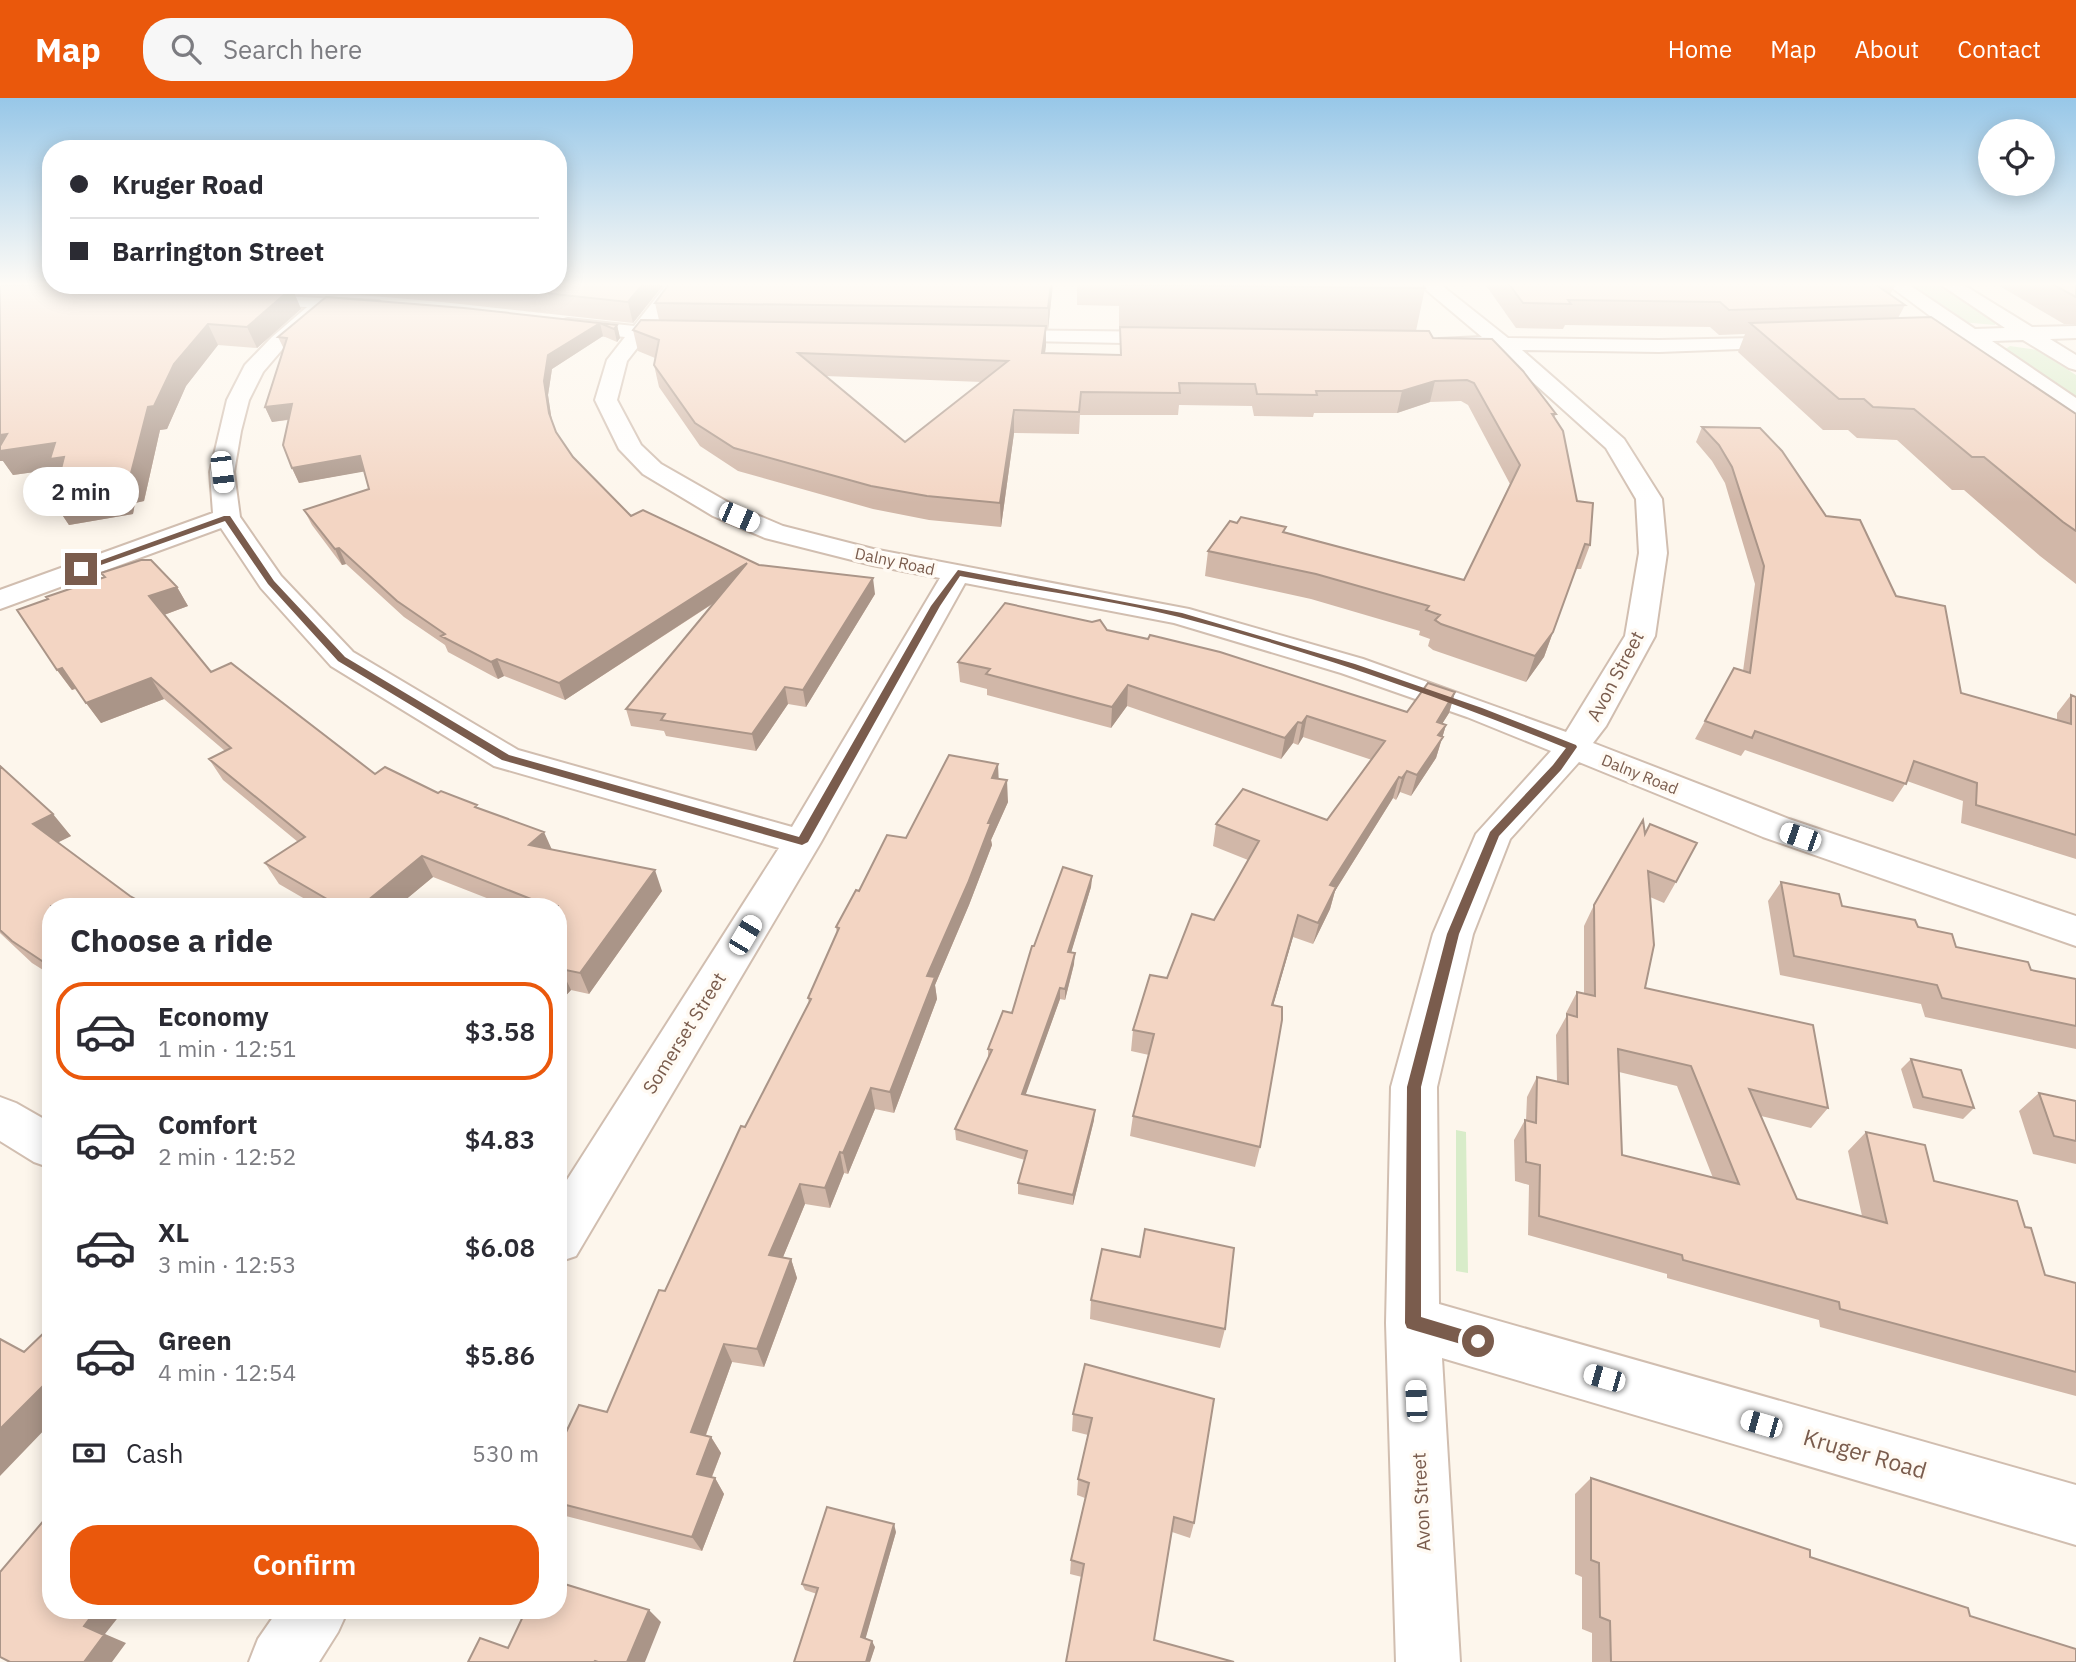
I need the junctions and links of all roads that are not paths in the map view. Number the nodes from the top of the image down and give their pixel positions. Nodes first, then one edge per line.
1 (266, 357) edge
2 (619, 357) edge
3 (1518, 357) edge
4 (2000, 357) edge
5 (2076, 408) edge
6 (227, 517) junction
7 (958, 573) junction
8 (0, 600) edge
9 (1572, 747) junction
10 (802, 842) junction
11 (2076, 930) edge
12 (0, 1117) edge
13 (42, 1142) edge
14 (567, 1224) edge
15 (1413, 1323) junction
16 (2076, 1515) edge
17 (310, 1619) edge
18 (281, 1662) edge
19 (1428, 1662) edge

1 - 6 street
2 - 7 street, Dalny Road
3 - 9 street, Avon Street
4 - 5 street
6 - 8 street
6 - 10 street
7 - 9 street, Dalny Road
7 - 10 street, Somerset Street
9 - 11 street, Dalny Road
9 - 15 street, Avon Street
10 - 14 street, Somerset Street
12 - 13 street
15 - 16 street, Kruger Road
15 - 19 street, Avon Street
17 - 18 street

